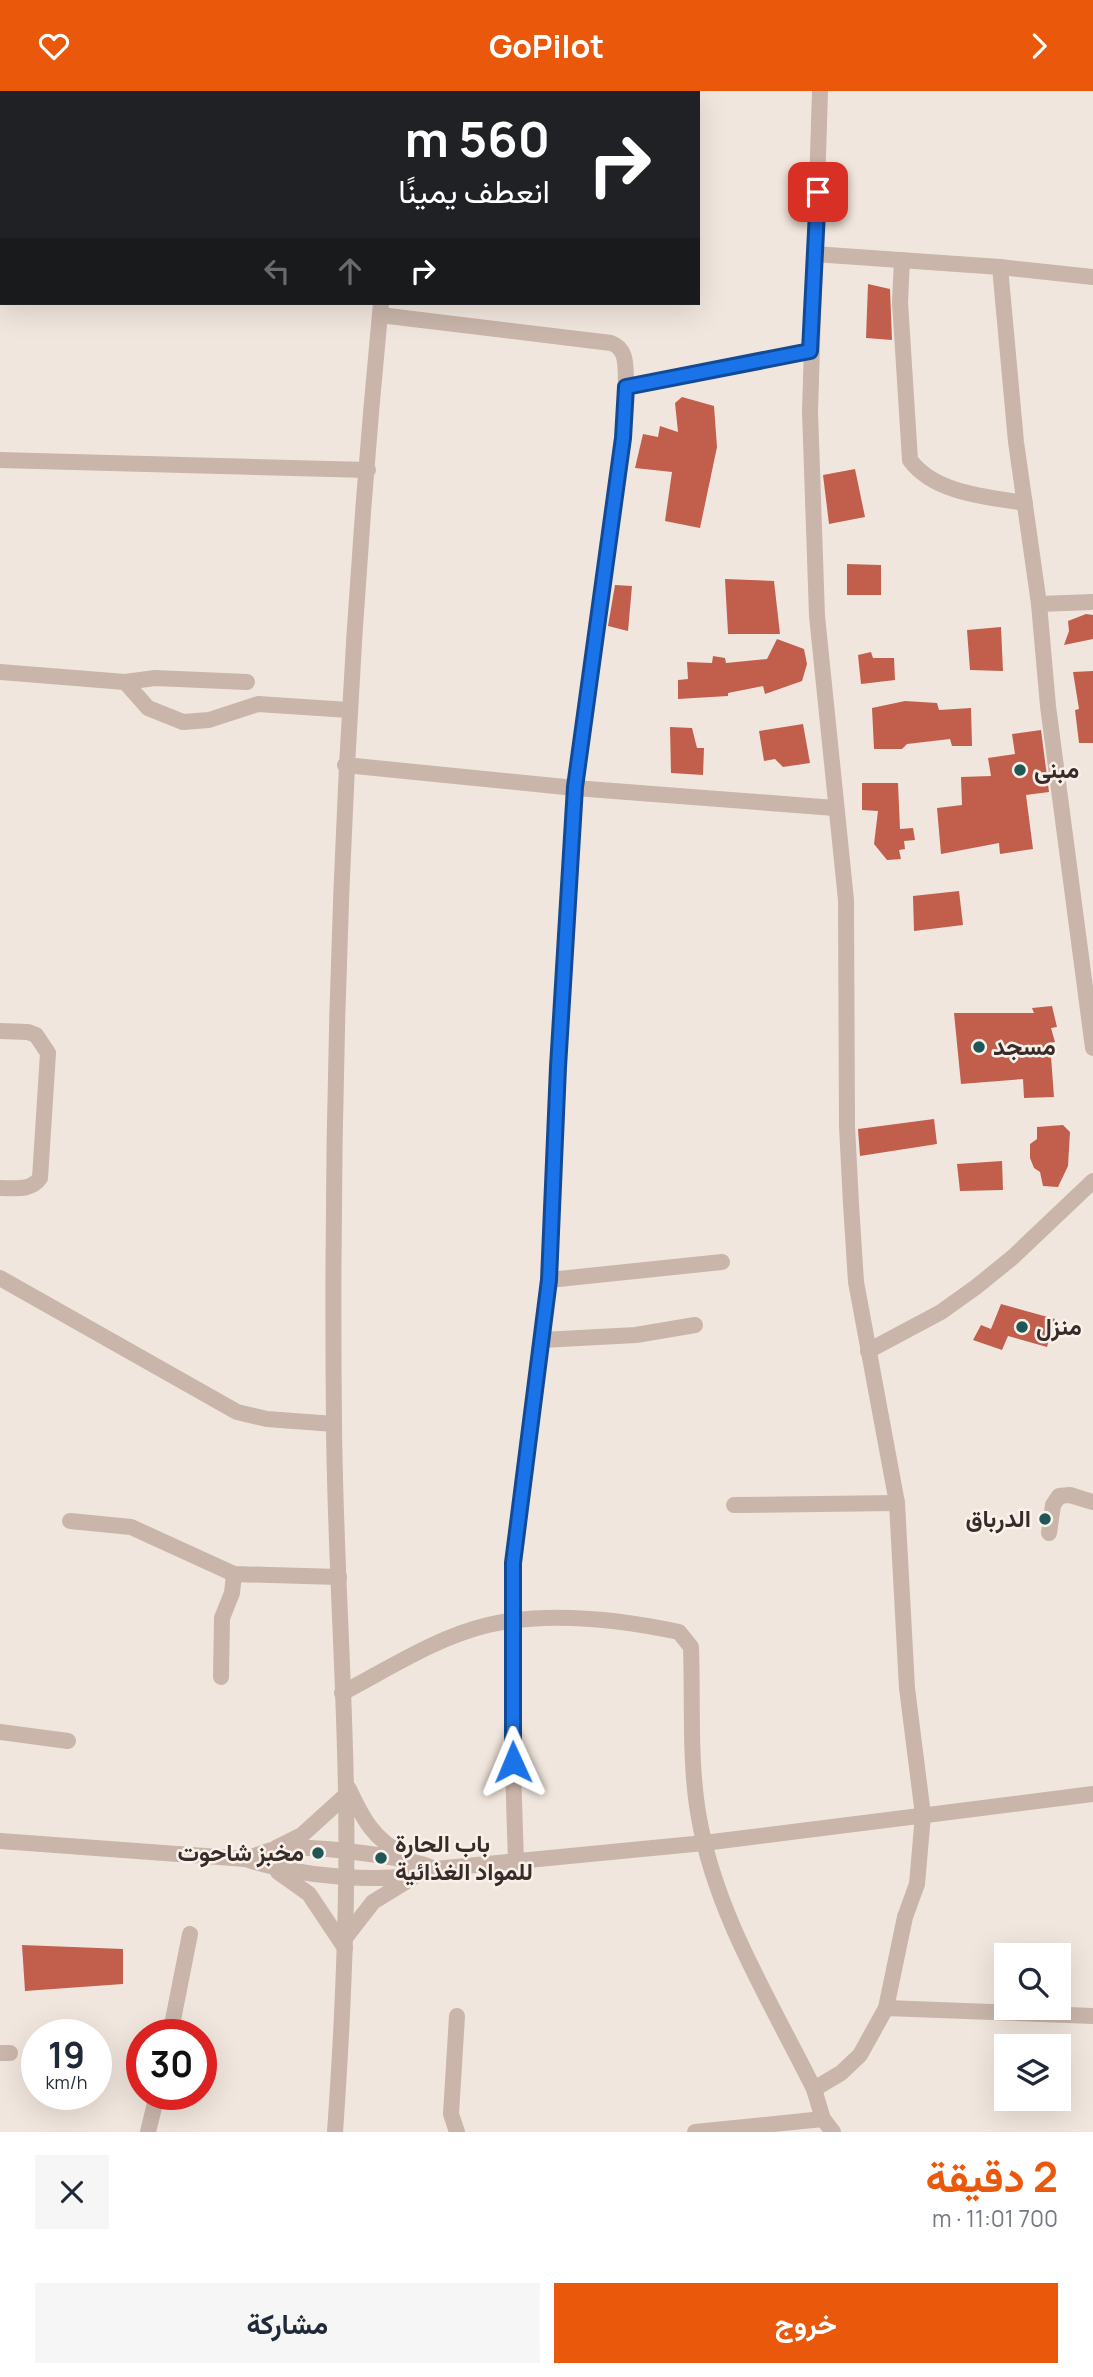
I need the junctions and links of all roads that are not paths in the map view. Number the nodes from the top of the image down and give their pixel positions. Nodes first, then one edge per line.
1 (820, 91) edge
2 (814, 254) junction
3 (902, 260) junction
4 (1000, 267) junction
5 (1093, 277) edge
6 (381, 309) edge
7 (810, 351) junction
8 (626, 387) junction
9 (0, 460) edge
10 (368, 470) junction
11 (1025, 503) junction
12 (1093, 602) edge
13 (1039, 604) junction
14 (0, 672) edge
15 (247, 682) dead end
16 (125, 683) junction
17 (349, 710) junction
18 (345, 765) junction
19 (575, 787) junction
20 (835, 808) junction
21 (0, 1031) edge
22 (1093, 1048) edge
23 (1093, 1181) edge
24 (0, 1188) edge
25 (722, 1262) dead end
26 (0, 1278) edge
27 (549, 1280) junction
28 (695, 1325) dead end
29 (542, 1340) junction
30 (868, 1351) junction
31 (334, 1424) junction
32 (1093, 1502) edge
33 (897, 1503) junction
34 (734, 1505) dead end
35 (70, 1521) dead end
36 (1049, 1533) dead end
37 (234, 1574) junction
38 (338, 1577) junction
39 (514, 1620) junction
40 (221, 1677) dead end
41 (342, 1693) junction
42 (0, 1732) edge
43 (68, 1741) dead end
44 (346, 1789) junction
45 (1093, 1794) edge
46 (923, 1815) junction
47 (0, 1842) edge
48 (704, 1843) junction
49 (274, 1849) junction
50 (345, 1851) junction
51 (246, 1859) junction
52 (516, 1863) junction
53 (417, 1868) junction
54 (273, 1869) junction
55 (345, 1876) junction
56 (190, 1934) dead end
57 (345, 1943) junction
58 (886, 2008) junction
59 (457, 2016) dead end
60 (1093, 2016) edge
61 (173, 2019) edge
62 (814, 2089) junction
63 (153, 2110) edge
64 (828, 2126) edge
65 (148, 2132) edge
66 (335, 2132) edge
67 (457, 2132) edge
68 (695, 2132) edge

1 - 2 street
2 - 3 street
2 - 7 street
3 - 4 street
3 - 11 street
4 - 5 street
4 - 11 street
6 - 8 street
6 - 10 street
7 - 8 street
7 - 20 street
8 - 19 street
9 - 10 street
10 - 17 street
11 - 13 street
12 - 13 street
13 - 22 street
14 - 16 street
15 - 16 street
16 - 17 street
17 - 18 street
18 - 19 street
18 - 31 street
19 - 20 street
19 - 27 street
20 - 30 street
21 - 24 street
23 - 30 street
25 - 27 street
26 - 31 street
27 - 29 street
28 - 29 street
29 - 39 street
30 - 33 street
31 - 38 street
32 - 36 street
33 - 34 street
33 - 46 street
35 - 37 street
37 - 38 street
37 - 40 street
38 - 41 street
39 - 41 street
39 - 48 street
39 - 52 street
41 - 44 street
42 - 43 street
44 - 49 street
44 - 50 street
44 - 53 street
45 - 46 street
46 - 48 street
46 - 58 street
47 - 51 street
48 - 52 street
48 - 62 street
49 - 50 street
49 - 51 street
50 - 53 street
50 - 55 street
51 - 54 street
52 - 53 street
53 - 55 street
53 - 57 street
54 - 55 street
54 - 57 street
55 - 57 street
56 - 61 street
57 - 66 street
58 - 60 street
58 - 62 street
59 - 67 street
62 - 64 street
63 - 65 street
64 - 68 street

